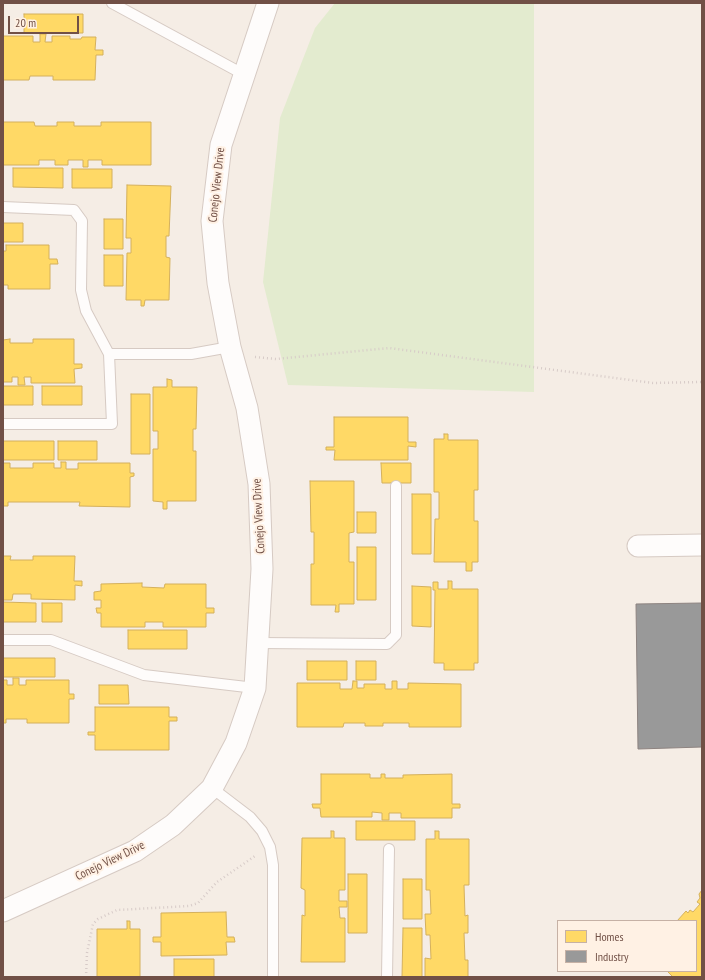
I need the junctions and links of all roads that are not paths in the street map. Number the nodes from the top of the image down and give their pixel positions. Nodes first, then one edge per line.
1 (112, 3) edge
2 (268, 3) edge
3 (243, 74) junction
4 (3, 207) edge
5 (230, 347) junction
6 (109, 354) junction
7 (3, 424) edge
8 (396, 486) dead end
9 (702, 545) edge
10 (638, 546) dead end
11 (3, 640) edge
12 (258, 643) junction
13 (255, 688) junction
14 (212, 788) junction
15 (389, 849) dead end
16 (3, 912) edge
17 (273, 977) edge
18 (387, 977) edge

1 - 3 lane
2 - 3 street, Conejo View Drive
3 - 5 street, Conejo View Drive
4 - 6 lane
5 - 6 lane
5 - 12 street, Conejo View Drive
6 - 7 lane
8 - 12 lane
9 - 10 street
11 - 13 lane
12 - 13 street, Conejo View Drive
13 - 14 street, Conejo View Drive
14 - 16 street, Conejo View Drive
14 - 17 lane
15 - 18 lane

